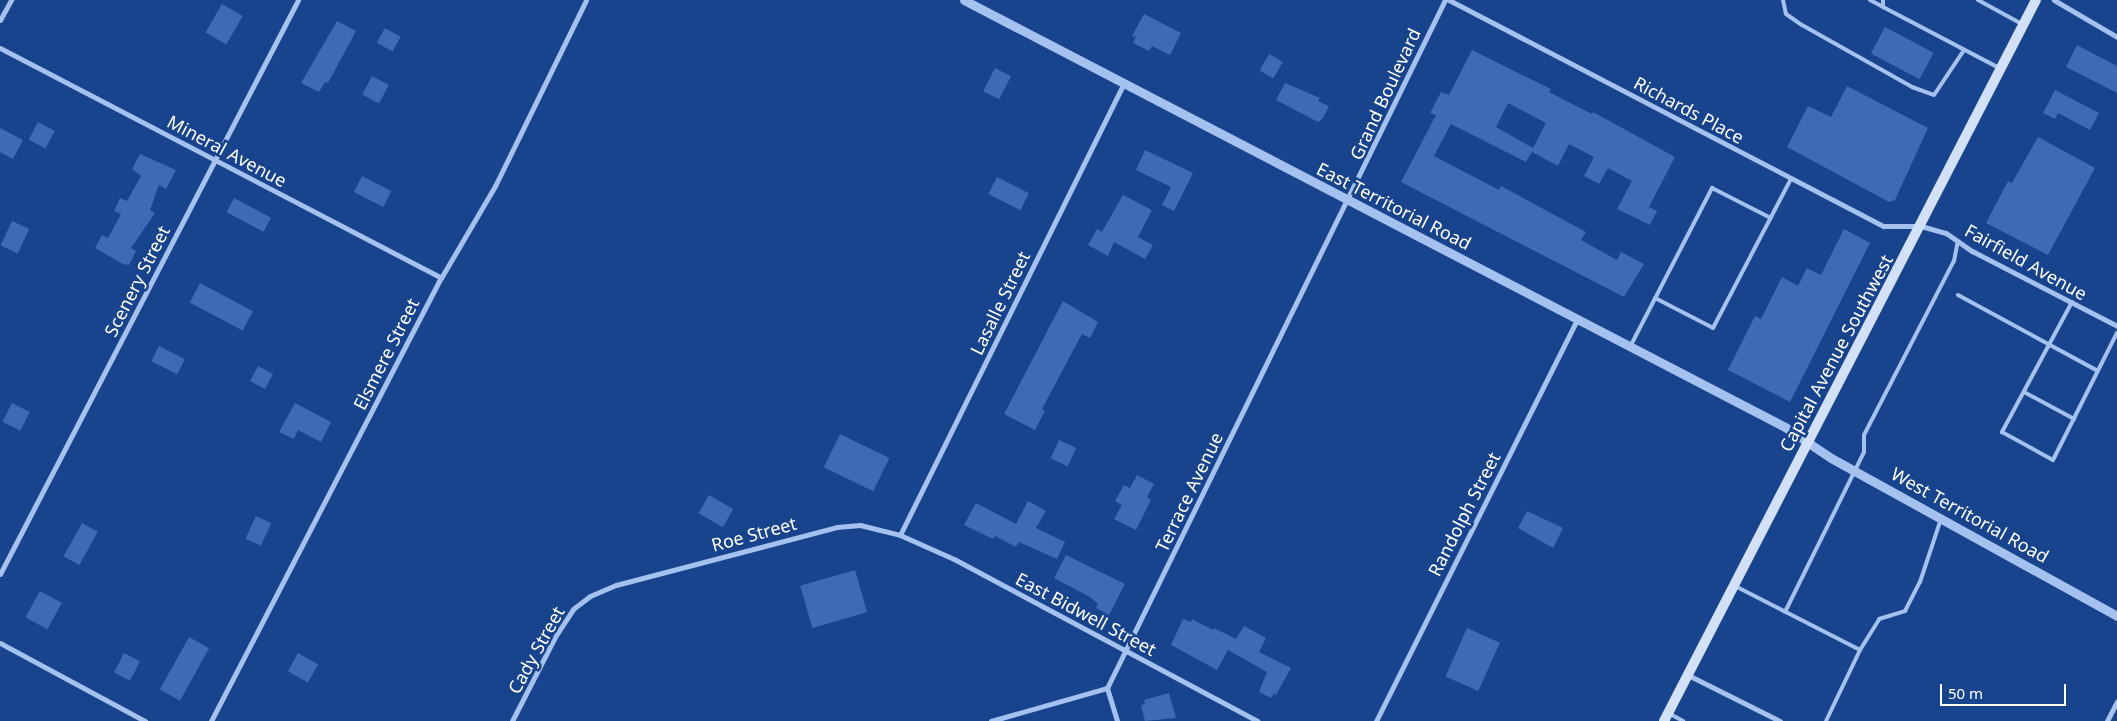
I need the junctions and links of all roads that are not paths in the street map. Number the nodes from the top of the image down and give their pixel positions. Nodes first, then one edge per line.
1 (11, 0) edge
2 (298, 0) edge
3 (586, 0) edge
4 (964, 0) edge
5 (1447, 0) edge
6 (1783, 0) edge
7 (1870, 0) edge
8 (1883, 0) edge
9 (1978, 0) edge
10 (2036, 0) edge
11 (2054, 0) edge
12 (1883, 7) junction
13 (0, 20) edge
14 (2024, 25) junction
15 (2117, 37) edge
16 (0, 48) edge
17 (1964, 50) junction
18 (2001, 70) junction
19 (1124, 84) junction
20 (215, 160) junction
21 (1791, 178) junction
22 (1349, 201) junction
23 (1770, 218) junction
24 (1921, 226) junction
25 (1958, 241) junction
26 (441, 278) junction
27 (1958, 295) dead end
28 (1655, 298) junction
29 (2072, 302) junction
30 (1577, 319) junction
31 (2117, 326) edge
32 (2117, 333) edge
33 (2048, 346) junction
34 (1630, 347) junction
35 (2098, 371) junction
36 (2024, 392) junction
37 (2074, 418) junction
38 (1808, 442) junction
39 (1855, 470) junction
40 (1941, 519) junction
41 (900, 535) junction
42 (0, 574) edge
43 (616, 584) joint
44 (1734, 586) junction
45 (1785, 612) junction
46 (2117, 616) edge
47 (0, 643) edge
48 (1860, 650) junction
49 (1126, 651) junction
50 (1687, 675) junction
51 (1107, 688) junction
52 (2117, 701) edge
53 (1666, 717) edge
54 (145, 721) edge
55 (211, 721) edge
56 (512, 721) edge
57 (991, 721) edge
58 (1117, 721) edge
59 (1257, 721) edge
60 (1376, 721) edge
61 (1683, 721) edge
62 (1780, 721) edge
63 (1826, 721) edge
64 (2107, 721) edge

1 - 13 street
2 - 20 street, Scenery Street
3 - 26 street, Elsmere Street
4 - 19 street, East Territorial Road
5 - 21 street, Richards Place
5 - 22 street, Grand Boulevard
6 - 17 lane
7 - 12 lane
8 - 12 lane
9 - 14 lane
10 - 14 main road, Capital Avenue Southwest
11 - 15 street
12 - 17 lane
14 - 18 main road, Capital Avenue Southwest
16 - 20 street, Mineral Avenue
17 - 18 lane
18 - 24 main road, Capital Avenue Southwest
19 - 22 street, East Territorial Road
19 - 41 street, Lasalle Street
20 - 26 street, Mineral Avenue
20 - 42 street, Scenery Street
21 - 23 lane
21 - 24 street, Richards Place
22 - 30 street, East Territorial Road
22 - 49 street, Terrace Avenue
23 - 28 lane
23 - 28 lane
24 - 25 street, Fairfield Avenue
24 - 38 main road, Capital Avenue Southwest
25 - 29 street, Fairfield Avenue
25 - 39 lane
26 - 55 street, Elsmere Street
27 - 33 lane
28 - 34 lane
29 - 31 street, Fairfield Avenue
29 - 33 lane
30 - 34 street, East Territorial Road
30 - 60 street, Randolph Street
32 - 35 lane
33 - 35 lane
33 - 36 lane
34 - 38 street, East Territorial Road
35 - 37 lane
36 - 37 lane
36 - 37 lane
38 - 39 street, West Territorial Road
38 - 44 main road, Capital Avenue Southwest
39 - 40 street, West Territorial Road
39 - 45 lane
40 - 46 street, West Territorial Road
40 - 48 lane
41 - 43 street, Roe Street
41 - 49 street, East Bidwell Street
43 - 56 street, Cady Street
44 - 45 lane
44 - 50 main road, Capital Avenue Southwest
45 - 48 lane
47 - 54 street
48 - 63 lane
49 - 51 street, Terrace Avenue
49 - 59 street, East Bidwell Street
50 - 53 main road, Capital Avenue Southwest
50 - 62 street
51 - 57 street
51 - 58 street
52 - 64 street
53 - 61 lane

